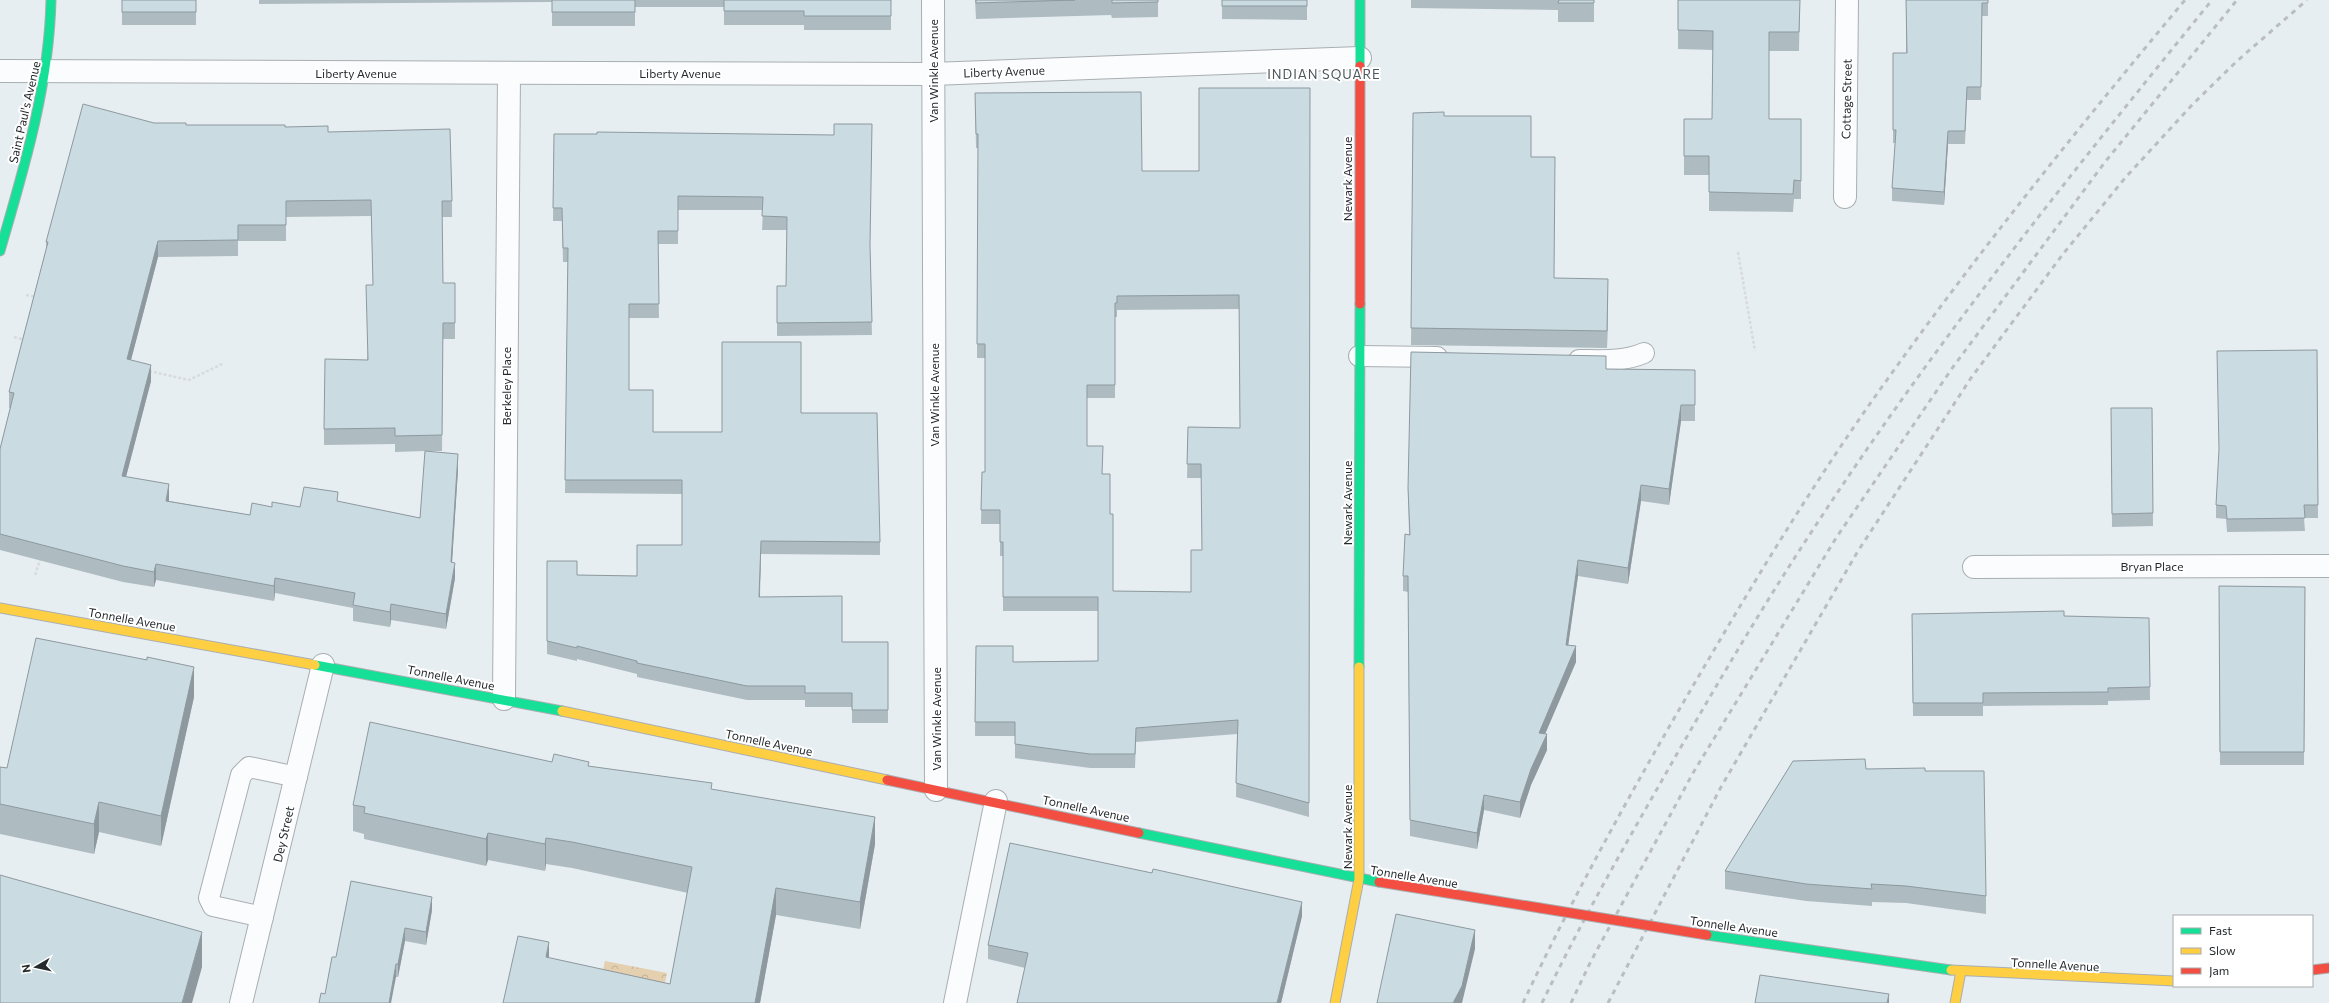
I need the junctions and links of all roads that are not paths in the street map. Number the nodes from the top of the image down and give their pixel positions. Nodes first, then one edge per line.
1 (51, 0) edge
2 (933, 0) edge
3 (1360, 0) edge
4 (1847, 0) edge
5 (1360, 58) junction
6 (0, 71) edge
7 (47, 72) junction
8 (509, 73) junction
9 (932, 74) junction
10 (1845, 197) dead end
11 (0, 251) edge
12 (1644, 353) dead end
13 (1359, 356) junction
14 (1455, 357) edge
15 (1559, 359) edge
16 (2329, 566) edge
17 (1974, 567) dead end
18 (1, 613) edge
19 (323, 665) junction
20 (504, 699) junction
21 (297, 777) junction
22 (936, 790) junction
23 (996, 801) junction
24 (1359, 879) junction
25 (263, 917) junction
26 (2329, 968) edge
27 (2313, 970) edge
28 (1961, 971) junction
29 (2173, 981) edge
30 (241, 1003) edge
31 (955, 1003) edge
32 (1335, 1003) edge
33 (1956, 1003) edge

1 - 7 street, Saint Paul's Avenue
2 - 9 street, Van Winkle Avenue
3 - 5 street, Newark Avenue
4 - 10 street, Cottage Street
5 - 9 street, Liberty Avenue
5 - 13 street, Newark Avenue
6 - 7 street, Liberty Avenue
7 - 8 street, Liberty Avenue
7 - 11 street, Saint Paul's Avenue
8 - 9 street, Liberty Avenue
8 - 20 street, Berkeley Place
9 - 22 street, Van Winkle Avenue
12 - 15 lane
13 - 14 lane
13 - 24 street, Newark Avenue
16 - 17 street, Bryan Place
18 - 19 street, Tonnelle Avenue
19 - 20 street, Tonnelle Avenue
19 - 21 street, Dey Street
20 - 22 street, Tonnelle Avenue
21 - 25 street, Dey Street
21 - 25 lane
22 - 23 street, Tonnelle Avenue
23 - 24 street, Tonnelle Avenue
23 - 31 street
24 - 28 street, Tonnelle Avenue, bridge
24 - 32 street, Newark Avenue
25 - 30 street, Dey Street
26 - 27 street
28 - 29 street, Tonnelle Avenue
28 - 33 street

